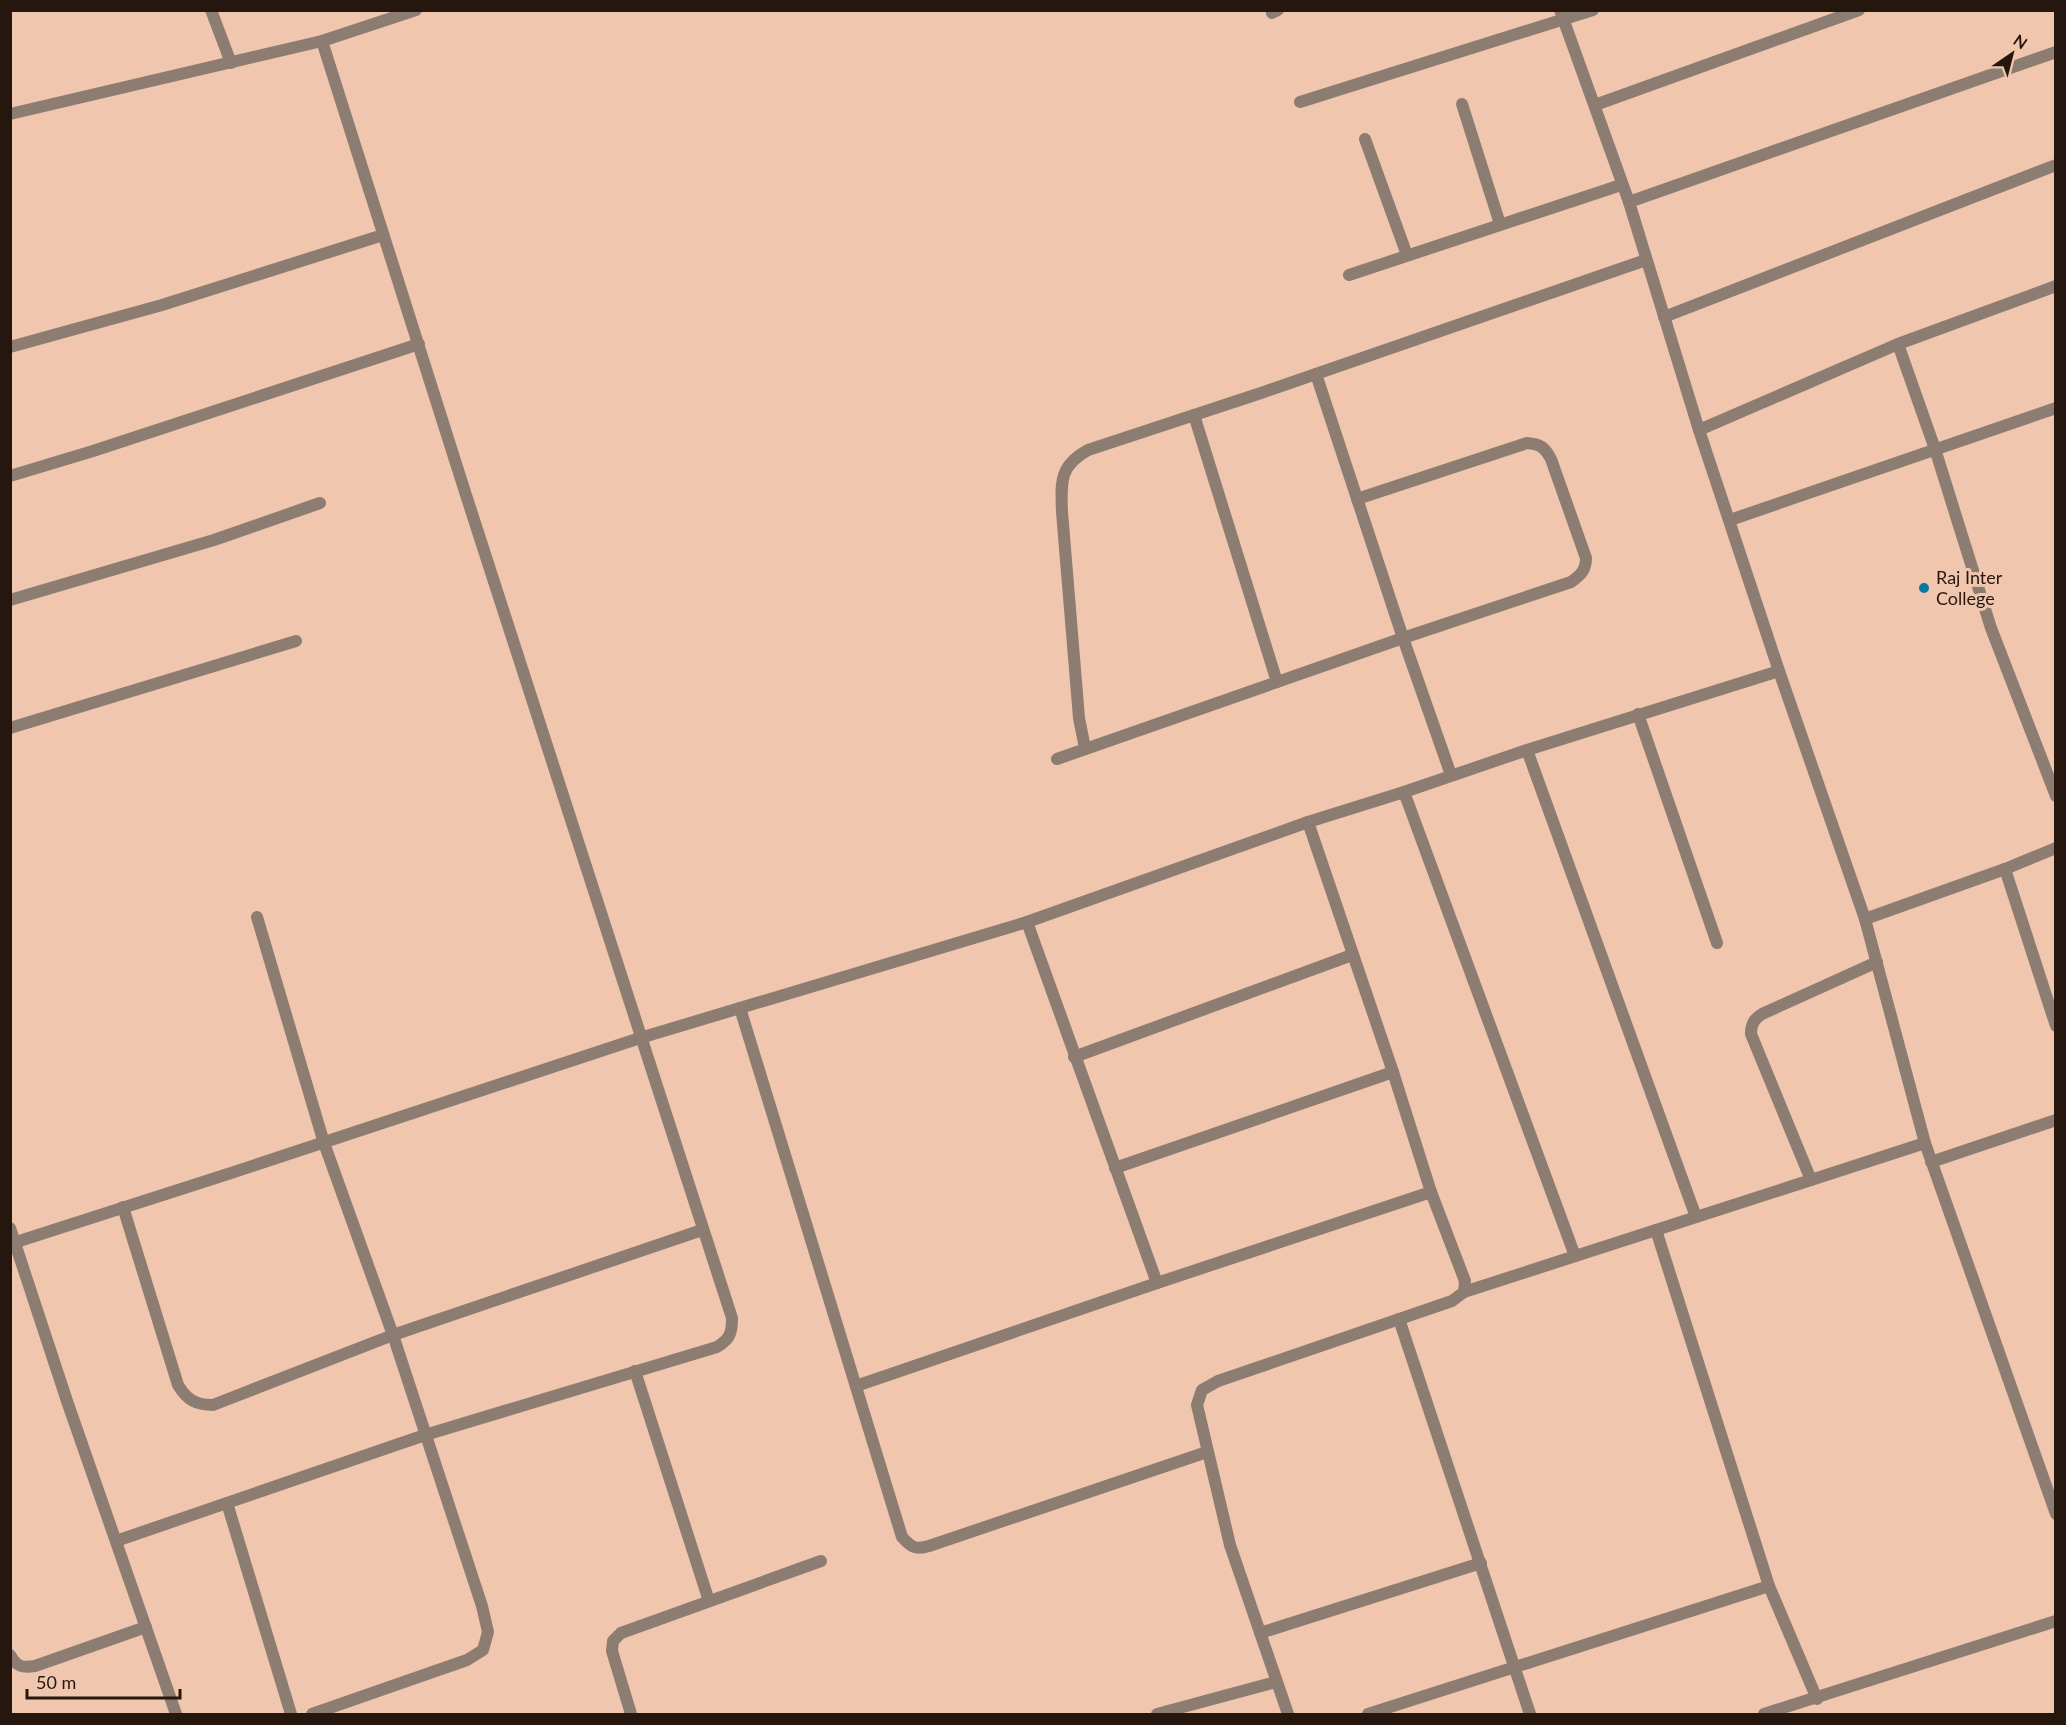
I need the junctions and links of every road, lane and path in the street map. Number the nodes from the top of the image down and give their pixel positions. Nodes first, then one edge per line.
1 (211, 10) edge
2 (416, 10) edge
3 (1593, 10) edge
4 (1859, 10) edge
5 (1561, 15) edge
6 (322, 41) junction
7 (2055, 52) edge
8 (231, 63) junction
9 (1300, 102) dead end
10 (1462, 104) dead end
11 (1595, 105) junction
12 (10, 114) edge
13 (1365, 139) dead end
14 (2055, 165) edge
15 (1621, 185) junction
16 (1629, 202) junction
17 (1500, 224) junction
18 (383, 235) junction
19 (1407, 255) junction
20 (1646, 260) junction
21 (1349, 275) dead end
22 (2055, 286) edge
23 (1664, 318) junction
24 (419, 344) junction
25 (1898, 344) junction
26 (10, 348) edge
27 (1316, 374) junction
28 (2055, 408) edge
29 (1194, 415) junction
30 (1699, 430) junction
31 (1935, 448) junction
32 (10, 476) edge
33 (1357, 499) junction
34 (320, 504) dead end
35 (1730, 520) junction
36 (10, 600) edge
37 (1402, 638) junction
38 (296, 641) dead end
39 (1779, 671) junction
40 (1277, 682) junction
41 (1638, 714) junction
42 (10, 728) edge
43 (1085, 748) junction
44 (1527, 750) junction
45 (1057, 759) dead end
46 (1451, 775) junction
47 (1404, 792) junction
48 (2055, 796) edge
49 (1308, 822) junction
50 (2055, 848) edge
51 (2005, 869) junction
52 (257, 917) dead end
53 (1865, 919) junction
54 (1028, 922) junction
55 (1717, 943) dead end
56 (1352, 955) junction
57 (1876, 962) junction
58 (740, 1008) junction
59 (2055, 1026) edge
60 (640, 1038) junction
61 (1074, 1057) junction
62 (1393, 1072) junction
63 (2055, 1120) edge
64 (324, 1143) junction
65 (1925, 1143) junction
66 (1931, 1162) junction
67 (1115, 1168) junction
68 (1811, 1179) junction
69 (1431, 1192) junction
70 (123, 1207) junction
71 (1696, 1217) junction
72 (10, 1228) edge
73 (702, 1230) junction
74 (1656, 1230) junction
75 (13, 1243) edge
76 (1575, 1256) junction
77 (1157, 1283) junction
78 (1464, 1292) junction
79 (1399, 1320) junction
80 (393, 1335) junction
81 (635, 1371) junction
82 (856, 1386) junction
83 (425, 1435) junction
84 (1207, 1452) junction
85 (227, 1503) junction
86 (2054, 1506) edge
87 (116, 1541) junction
88 (821, 1561) dead end
89 (1481, 1563) junction
90 (1769, 1586) junction
91 (710, 1601) junction
92 (2055, 1621) edge
93 (146, 1627) junction
94 (1260, 1634) junction
95 (10, 1655) edge
96 (1516, 1668) junction
97 (1276, 1682) junction
98 (1817, 1699) junction
99 (176, 1714) edge
100 (291, 1714) edge
101 (312, 1714) edge
102 (631, 1714) edge
103 (1157, 1714) edge
104 (1288, 1714) edge
105 (1368, 1714) edge
106 (1530, 1714) edge
107 (1764, 1714) edge

1 - 8 street
2 - 6 street
3 - 5 street
4 - 11 street
5 - 9 street
5 - 11 street
6 - 8 street
6 - 18 street
7 - 16 street
8 - 12 street
10 - 17 street
11 - 15 street
13 - 19 street
14 - 23 street
15 - 16 street
15 - 17 street
16 - 20 street
17 - 19 street
18 - 24 street
18 - 26 street
19 - 21 street
20 - 23 street
20 - 27 street
22 - 25 street
23 - 30 street
24 - 32 street
24 - 60 street
25 - 30 street
25 - 31 street
27 - 29 street
27 - 33 street
28 - 31 street
29 - 40 street
29 - 43 street
30 - 35 street
31 - 35 street
31 - 48 street
33 - 37 street
33 - 37 street
34 - 36 street
35 - 39 street
37 - 40 street
37 - 46 street
38 - 42 street
39 - 41 street
39 - 53 street
40 - 43 street
41 - 44 street
41 - 55 street
43 - 45 street
44 - 46 street
44 - 71 street
46 - 47 street
47 - 49 street
47 - 76 street
49 - 54 street
49 - 56 street
50 - 51 street
51 - 53 street
51 - 59 street
52 - 64 street
53 - 57 street
54 - 58 street
54 - 61 street
56 - 61 street
56 - 62 street
57 - 65 street
57 - 68 street
58 - 60 street
58 - 82 street
60 - 64 street
60 - 73 street
61 - 67 street
62 - 67 street
62 - 69 street
63 - 66 street
64 - 70 street
64 - 80 street
65 - 66 street
65 - 68 street
66 - 86 street
67 - 77 street
68 - 71 street
69 - 77 street
69 - 78 street
70 - 75 street
70 - 80 street
71 - 74 street
72 - 75 street
73 - 80 street
73 - 81 street
74 - 76 street
74 - 90 street
75 - 87 street
76 - 78 street
77 - 82 street
78 - 79 street
79 - 84 street
79 - 89 street
80 - 83 street
81 - 83 street
81 - 91 street
82 - 84 street
83 - 85 street
83 - 101 street
84 - 94 street
85 - 87 street
85 - 100 street
87 - 93 street
88 - 91 street
89 - 94 street
89 - 96 street
90 - 96 street
90 - 98 street
91 - 102 street
92 - 98 street
93 - 95 street
93 - 99 street
94 - 97 street
96 - 105 street
96 - 106 street
97 - 103 street
97 - 104 street
98 - 107 street

